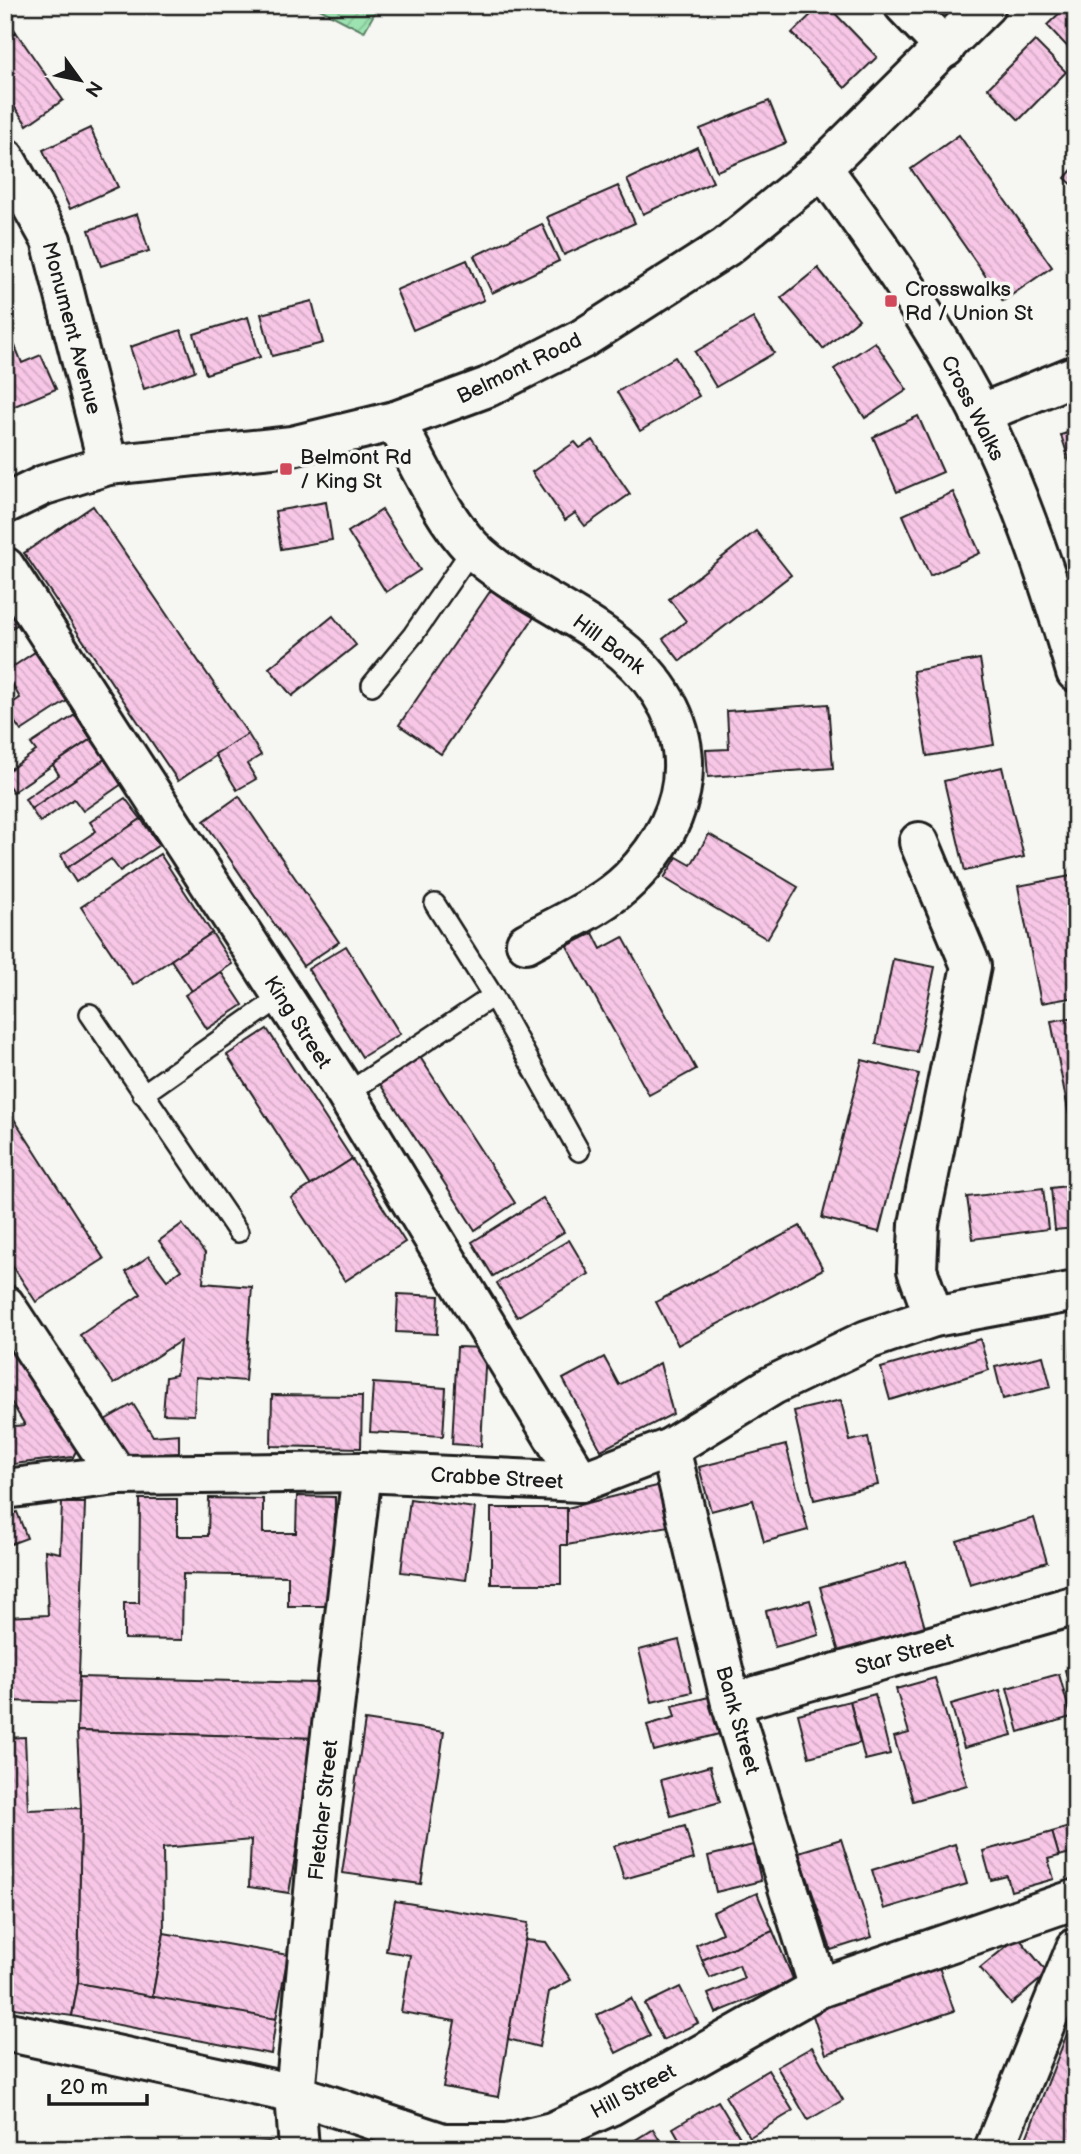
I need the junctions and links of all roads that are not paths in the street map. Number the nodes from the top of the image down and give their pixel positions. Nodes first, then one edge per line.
1 (904, 5) edge
2 (986, 5) edge
3 (944, 48) junction
4 (5, 158) edge
5 (822, 168) junction
6 (1076, 375) edge
7 (980, 414) junction
8 (394, 421) junction
9 (108, 465) junction
10 (5, 504) edge
11 (472, 548) junction
12 (5, 567) edge
13 (1076, 672) edge
14 (372, 685) dead end
15 (919, 842) dead end
16 (435, 904) dead end
17 (526, 943) dead end
18 (493, 996) junction
19 (281, 997) junction
20 (90, 1014) dead end
21 (143, 1094) junction
22 (346, 1094) junction
23 (579, 1151) dead end
24 (238, 1232) dead end
25 (1076, 1291) edge
26 (5, 1305) edge
27 (934, 1317) junction
28 (670, 1448) junction
29 (362, 1472) junction
30 (117, 1475) junction
31 (581, 1482) junction
32 (5, 1489) edge
33 (1076, 1605) edge
34 (731, 1703) junction
35 (1076, 1899) edge
36 (1076, 1948) edge
37 (818, 1988) junction
38 (5, 2031) edge
39 (295, 2094) junction
40 (299, 2149) edge
41 (994, 2149) edge

1 - 3 street
2 - 3 street, Belmont Road
3 - 5 street, Belmont Road
4 - 9 street, Monument Avenue
5 - 7 street, Cross Walks
5 - 8 street, Belmont Road
6 - 7 street
7 - 13 street, Cross Walks
8 - 9 street, Belmont Road
8 - 11 street, Hill Bank
9 - 10 street, Belmont Road
11 - 14 lane
11 - 17 street, Hill Bank
12 - 19 street, King Street
15 - 27 street
16 - 18 lane
18 - 22 lane
18 - 23 lane
19 - 21 lane
19 - 22 street, King Street
20 - 21 lane
21 - 24 lane
22 - 31 street, King Street
25 - 27 street, Crabbe Street
26 - 30 street
27 - 28 street, Crabbe Street
28 - 31 street, Crabbe Street
28 - 34 street, Bank Street
29 - 30 street, Crabbe Street
29 - 31 street, Crabbe Street
29 - 39 street, Fletcher Street
30 - 32 street, Crabbe Street
33 - 34 street, Star Street
34 - 37 street, Bank Street
35 - 37 street, Hill Street
36 - 41 street
37 - 39 street, Hill Street
38 - 39 street, Hill Street
39 - 40 street, Fletcher Street

